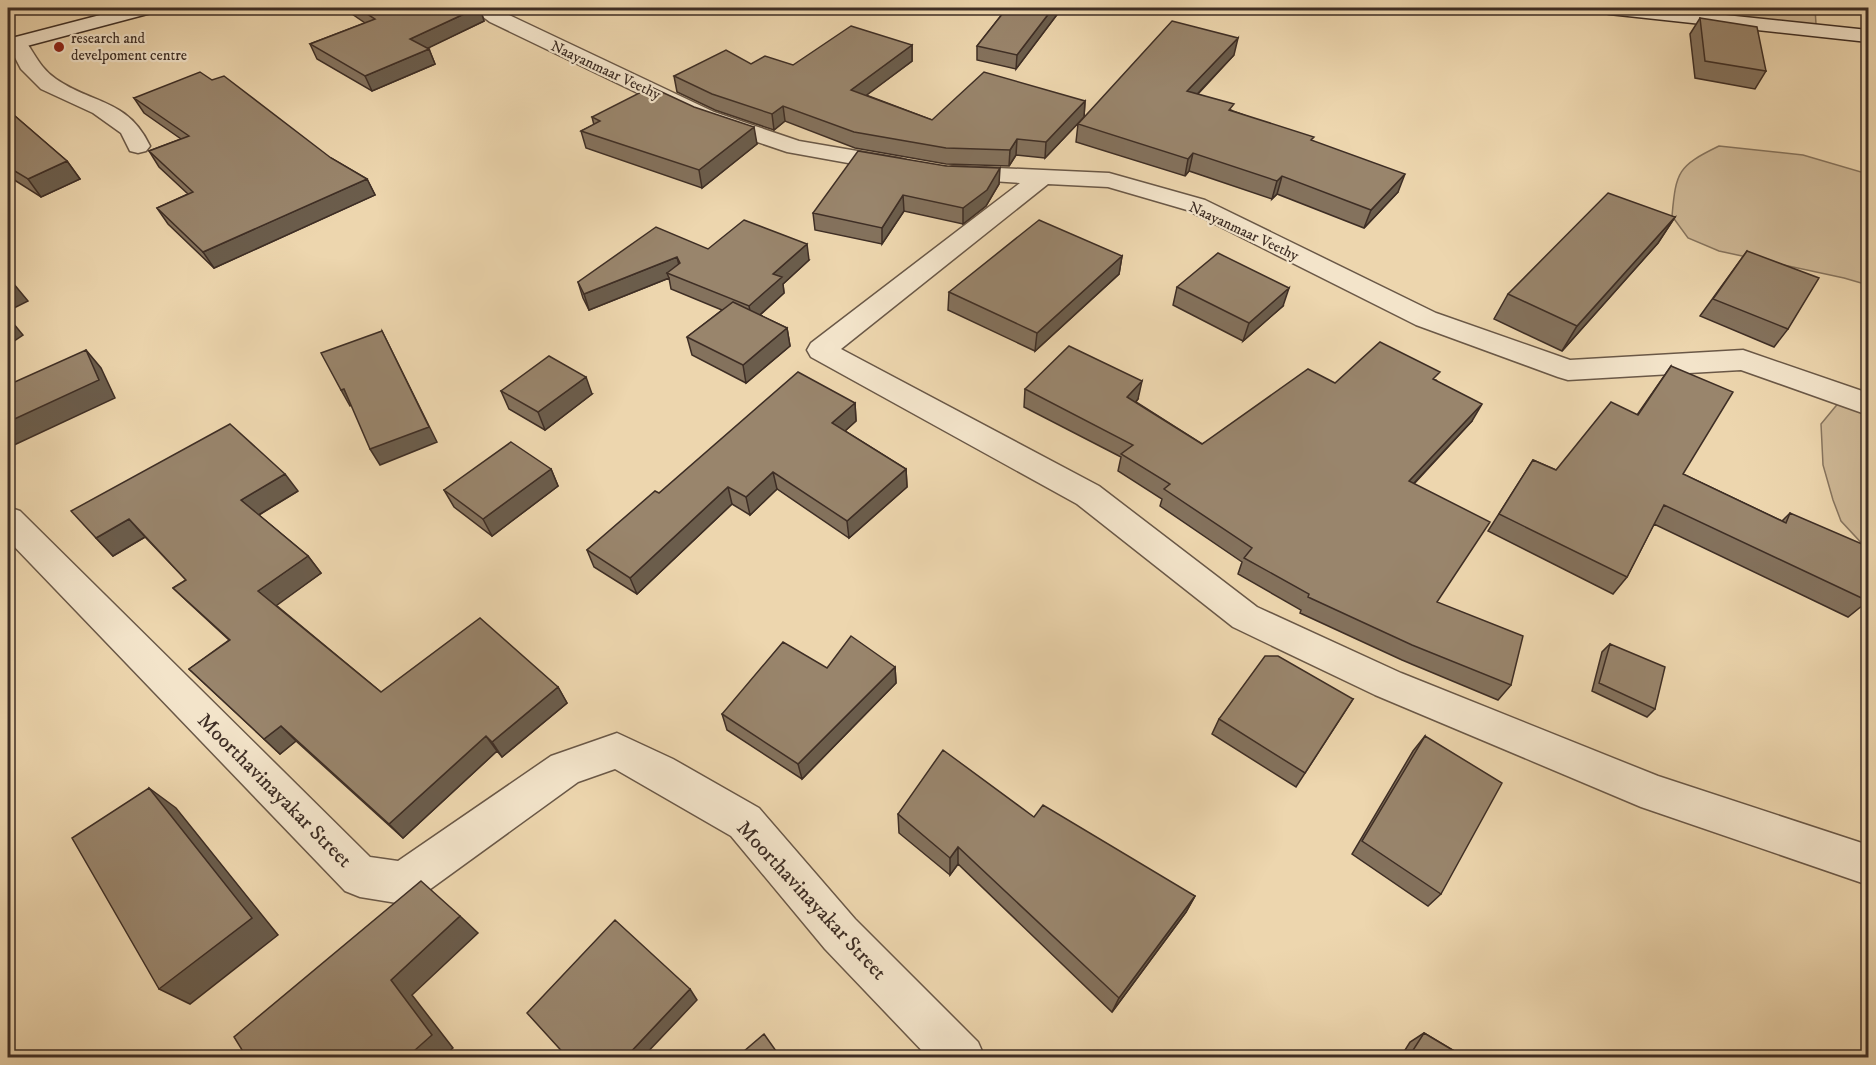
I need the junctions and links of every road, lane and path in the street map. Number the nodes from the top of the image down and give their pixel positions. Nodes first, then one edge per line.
1 (148, 8) edge
2 (481, 8) edge
3 (1609, 8) edge
4 (1869, 36) edge
5 (12, 44) edge
6 (138, 146) dead end
7 (1044, 176) junction
8 (1869, 405) edge
9 (8, 520) edge
10 (1869, 865) edge
11 (962, 1058) edge

1 - 5 street
2 - 7 street, Naayanmaar Veethy
3 - 4 street
5 - 6 street
7 - 8 street, Naayanmaar Veethy
7 - 10 street
9 - 11 street, Moorthavinayakar Street

